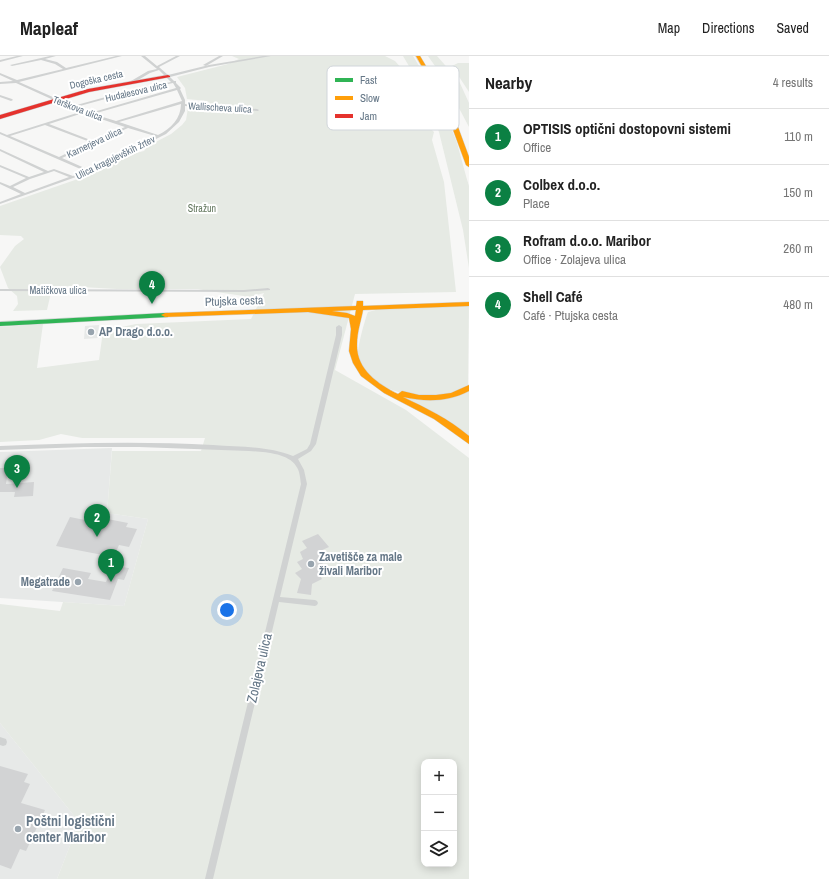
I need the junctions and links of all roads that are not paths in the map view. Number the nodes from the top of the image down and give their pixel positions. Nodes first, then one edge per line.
1 (21, 56) edge
2 (36, 56) edge
3 (54, 56) edge
4 (120, 56) edge
5 (143, 56) edge
6 (178, 56) edge
7 (222, 56) edge
8 (269, 56) edge
9 (418, 56) edge
10 (424, 56) edge
11 (41, 59) junction
12 (0, 61) edge
13 (12, 66) dead end
14 (424, 66) edge
15 (430, 66) edge
16 (158, 68) junction
17 (65, 69) junction
18 (198, 69) junction
19 (0, 74) edge
20 (168, 76) junction
21 (14, 82) junction
22 (132, 82) junction
23 (175, 82) junction
24 (0, 83) edge
25 (179, 88) junction
26 (0, 96) edge
27 (11, 100) dead end
28 (56, 100) junction
29 (183, 104) junction
30 (73, 107) junction
31 (257, 110) dead end
32 (83, 112) junction
33 (90, 114) junction
34 (0, 117) edge
35 (459, 118) edge
36 (117, 122) junction
37 (46, 124) junction
38 (129, 126) junction
39 (458, 130) edge
40 (0, 133) edge
41 (6, 136) junction
42 (158, 136) junction
43 (93, 142) junction
44 (469, 142) edge
45 (0, 150) edge
46 (59, 158) junction
47 (469, 164) edge
48 (0, 166) edge
49 (89, 171) junction
50 (48, 172) junction
51 (73, 177) junction
52 (29, 178) junction
53 (0, 183) edge
54 (10, 188) junction
55 (25, 194) junction
56 (0, 203) edge
57 (268, 289) dead end
58 (0, 290) edge
59 (469, 299) edge
60 (469, 304) edge
61 (360, 306) junction
62 (311, 311) junction
63 (0, 319) edge
64 (0, 324) edge
65 (339, 327) dead end
66 (355, 330) junction
67 (469, 388) edge
68 (385, 389) junction
69 (469, 441) edge
70 (0, 448) edge
71 (293, 459) junction
72 (276, 599) junction
73 (315, 603) dead end
74 (209, 879) edge

1 - 12 street
2 - 11 street
3 - 11 street
4 - 17 street
5 - 16 street
6 - 16 street
7 - 18 street, Dogoška cesta
8 - 18 street, Dogoška cesta
9 - 14 main road
10 - 15 main road
11 - 13 street
11 - 17 street
16 - 20 street
16 - 22 street
17 - 21 street
18 - 20 street, Dogoška cesta
19 - 21 street, Terškova ulica
20 - 22 main road, Dogoška cesta
20 - 23 street
21 - 24 street
21 - 28 street, Terškova ulica
22 - 28 main road, Dogoška cesta
23 - 25 street
23 - 30 street, Hudalesova ulica
25 - 29 street
25 - 33 street
26 - 27 street
28 - 30 street, Terškova ulica
28 - 34 main road, Dogoška cesta
29 - 31 street, Wallischeva ulica
29 - 36 street
29 - 42 street, Ulica kragujevških žrtev
30 - 32 street, Terškova ulica
32 - 33 street, Terškova ulica
32 - 37 street
33 - 36 street, Terškova ulica
35 - 44 main road
36 - 38 street, Terškova ulica
37 - 41 street
37 - 43 street
38 - 42 street, Terškova ulica
38 - 43 street, Karnerjeva ulica
39 - 47 main road
40 - 41 street
41 - 46 street
42 - 49 street, Ulica kragujevških žrtev
43 - 46 street, Karnerjeva ulica
45 - 50 street
46 - 49 street
48 - 52 street
49 - 51 street, Ulica kragujevških žrtev
50 - 51 street
50 - 52 street
51 - 55 street, Ulica kragujevških žrtev
52 - 54 street
53 - 54 street
54 - 55 street
55 - 56 street, Ulica kragujevških žrtev
57 - 58 street, Matičkova ulica
59 - 61 main road, Ptujska cesta
60 - 61 main road, Ptujska cesta
61 - 62 main road, Ptujska cesta
61 - 63 main road, Ptujska cesta
61 - 66 main road
62 - 64 main road, Ptujska cesta
62 - 66 main road
65 - 71 street
66 - 68 main road
67 - 68 main road
68 - 69 main road
70 - 71 street
71 - 72 street, Zolajeva ulica
72 - 73 street
72 - 74 street, Zolajeva ulica

